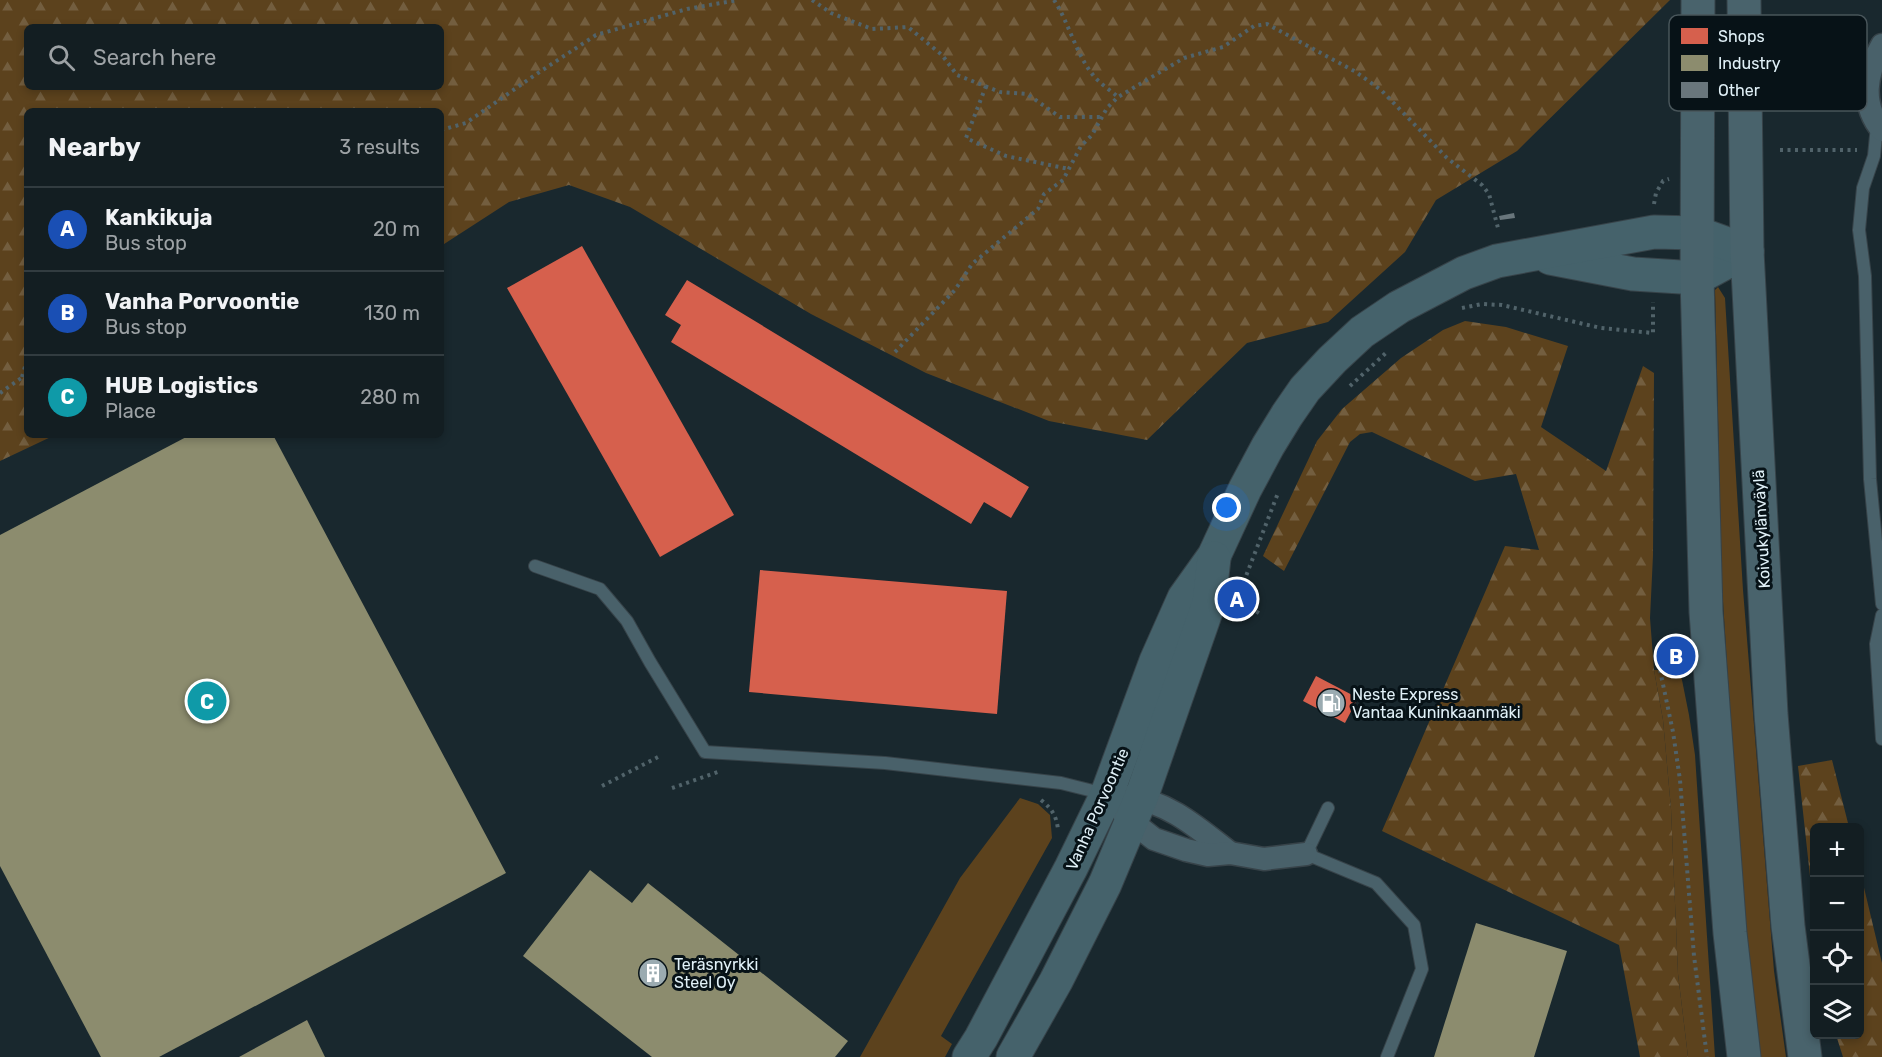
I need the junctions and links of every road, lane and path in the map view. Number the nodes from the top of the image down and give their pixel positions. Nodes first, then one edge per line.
1 (738, 0) edge
2 (812, 0) edge
3 (1054, 0) edge
4 (1698, 0) edge
5 (1744, 0) edge
6 (1698, 15) edge
7 (1744, 15) edge
8 (1882, 45) edge
9 (986, 86) junction
10 (1118, 97) junction
11 (1698, 111) edge
12 (1745, 111) edge
13 (1102, 117) junction
14 (1880, 127) edge
15 (444, 129) edge
16 (1780, 150) dead end
17 (1858, 150) dead end
18 (1069, 169) junction
19 (1498, 228) dead end
20 (1697, 233) junction
21 (1747, 251) junction
22 (1534, 255) junction
23 (1697, 278) junction
24 (1461, 308) dead end
25 (1653, 333) dead end
26 (1388, 351) dead end
27 (895, 352) dead end
28 (24, 377) edge
29 (1347, 388) dead end
30 (0, 393) edge
31 (1281, 485) dead end
32 (1214, 556) junction
33 (535, 566) dead end
34 (1237, 599) junction
35 (1882, 604) edge
36 (1233, 610) dead end
37 (1262, 615) dead end
38 (1882, 615) edge
39 (1660, 670) dead end
40 (1882, 739) edge
41 (658, 757) dead end
42 (728, 771) dead end
43 (602, 786) dead end
44 (672, 788) dead end
45 (1107, 794) junction
46 (1040, 799) dead end
47 (1328, 808) dead end
48 (1136, 810) junction
49 (1058, 836) dead end
50 (1230, 852) junction
51 (1306, 854) junction
52 (969, 1057) edge
53 (1013, 1057) edge
54 (1387, 1057) edge
55 (1707, 1057) edge
56 (1744, 1057) edge
57 (1805, 1057) edge

1 - 15 path
2 - 9 path
3 - 10 path
4 - 6 main road
5 - 7 main road, Koivukylänväylä
8 - 14 street
9 - 13 path
9 - 18 path
10 - 13 path
10 - 19 path
11 - 20 main road
12 - 21 main road, Koivukylänväylä
13 - 18 path
14 - 35 lane
16 - 17 path
18 - 27 path
20 - 21 main road, Vanha Porvoontie
20 - 22 main road, Vanha Porvoontie
20 - 23 main road
21 - 23 main road
21 - 57 main road, Koivukylänväylä
22 - 23 main road, Vanha Porvoontie
22 - 32 main road, Vanha Porvoontie
23 - 56 main road
24 - 25 path
26 - 29 path
28 - 30 path
31 - 34 path
32 - 45 main road, Vanha Porvoontie
32 - 48 main road, Vanha Porvoontie
33 - 45 lane
34 - 36 path
34 - 37 path
38 - 40 lane
39 - 55 path
41 - 43 path
42 - 44 path
45 - 48 street
45 - 52 main road, Vanha Porvoontie
46 - 49 path
47 - 51 lane
48 - 50 street
48 - 50 street
48 - 53 main road, Vanha Porvoontie
50 - 51 street
51 - 54 lane

